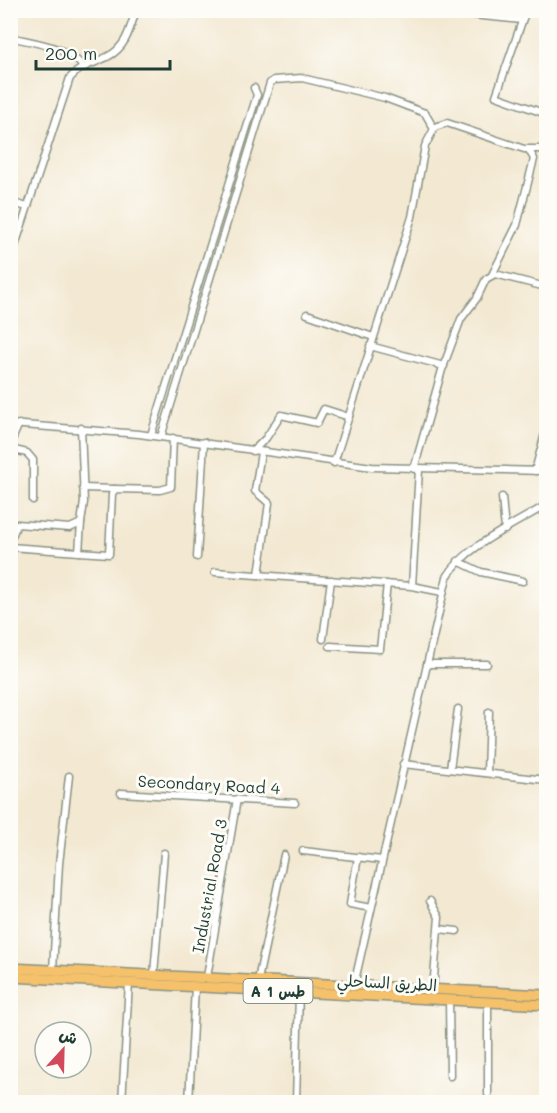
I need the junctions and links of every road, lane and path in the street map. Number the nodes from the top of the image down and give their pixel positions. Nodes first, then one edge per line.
1 (136, 10) edge
2 (422, 10) edge
3 (526, 10) edge
4 (522, 20) junction
5 (10, 37) edge
6 (83, 67) junction
7 (254, 88) dead end
8 (546, 114) edge
9 (434, 129) junction
10 (529, 150) junction
11 (546, 150) edge
12 (10, 202) edge
13 (27, 207) junction
14 (10, 261) edge
15 (492, 275) junction
16 (546, 287) edge
17 (307, 314) dead end
18 (373, 337) junction
19 (370, 346) junction
20 (444, 366) junction
21 (349, 417) junction
22 (10, 424) edge
23 (19, 424) junction
24 (81, 428) junction
25 (546, 430) edge
26 (152, 435) junction
27 (161, 436) junction
28 (172, 438) junction
29 (204, 442) junction
30 (10, 447) edge
31 (253, 451) junction
32 (261, 453) junction
33 (334, 463) junction
34 (416, 470) junction
35 (535, 471) junction
36 (546, 471) edge
37 (83, 488) junction
38 (115, 489) junction
39 (502, 496) dead end
40 (33, 500) dead end
41 (546, 505) edge
42 (81, 523) junction
43 (505, 530) junction
44 (10, 541) edge
45 (10, 547) edge
46 (79, 552) junction
47 (197, 557) dead end
48 (458, 561) junction
49 (214, 572) dead end
50 (259, 575) junction
51 (331, 580) junction
52 (523, 581) dead end
53 (387, 585) junction
54 (412, 586) junction
55 (442, 592) junction
56 (322, 639) dead end
57 (330, 646) dead end
58 (427, 664) junction
59 (487, 664) dead end
60 (458, 709) dead end
61 (489, 712) dead end
62 (546, 732) edge
63 (546, 749) edge
64 (403, 764) junction
65 (450, 769) junction
66 (487, 773) junction
67 (69, 776) dead end
68 (546, 780) edge
69 (121, 793) dead end
70 (237, 799) junction
71 (295, 803) dead end
72 (303, 851) dead end
73 (164, 853) dead end
74 (284, 855) dead end
75 (358, 857) junction
76 (382, 860) junction
77 (430, 902) dead end
78 (371, 908) junction
79 (439, 929) junction
80 (458, 931) dead end
81 (10, 968) edge
82 (52, 970) junction
83 (154, 974) junction
84 (10, 977) edge
85 (207, 977) junction
86 (258, 980) junction
87 (129, 983) junction
88 (354, 985) junction
89 (195, 987) junction
90 (433, 989) junction
91 (300, 992) junction
92 (546, 995) edge
93 (449, 1000) junction
94 (488, 1002) junction
95 (546, 1005) edge
96 (450, 1076) dead end
97 (488, 1094) dead end
98 (122, 1102) edge
99 (189, 1102) edge
100 (296, 1102) edge

1 - 6 street
2 - 4 street
3 - 4 street
4 - 8 street
5 - 6 street
6 - 13 street
7 - 26 street
9 - 10 street
9 - 18 street
9 - 27 street
10 - 11 street
10 - 15 street
12 - 13 street
13 - 14 street
15 - 16 street
15 - 20 street
17 - 18 street
18 - 19 street
19 - 20 street
19 - 21 street
20 - 34 street
21 - 31 street
21 - 33 street
22 - 23 street
23 - 24 street
23 - 30 street
24 - 26 street
24 - 37 street
25 - 35 street
26 - 27 street
27 - 28 street
28 - 29 street
28 - 38 street
29 - 31 street
29 - 47 street
30 - 40 street
31 - 32 street
32 - 33 street
32 - 50 street
33 - 34 street
34 - 35 street
34 - 54 street
35 - 36 street
37 - 38 street
37 - 42 street
38 - 46 street
39 - 43 street
41 - 43 street
42 - 44 street
42 - 46 street
43 - 48 street
45 - 46 street
48 - 52 street
48 - 55 street
49 - 50 street
50 - 51 street
51 - 53 street
51 - 56 street
53 - 54 street
53 - 57 street
54 - 55 street
55 - 58 street
58 - 59 street
58 - 64 street
60 - 65 street
61 - 66 street
62 - 63 street
64 - 65 street
64 - 76 street
65 - 66 street
66 - 68 street
67 - 82 street
69 - 70 street, Secondary Road 4
70 - 71 street, Secondary Road 4
70 - 85 street, Industrial Road 3
72 - 75 street
73 - 83 street
74 - 86 street
75 - 76 street
75 - 78 street
76 - 78 street
77 - 79 street
78 - 88 street
79 - 80 street
79 - 90 street
81 - 82 highway, الطريق الساحلي / A 1 طس
82 - 83 highway, الطريق الساحلي / A 1 طس
83 - 85 highway, الطريق الساحلي / A 1 طس
84 - 87 highway, الطريق الساحلي / A 1 طس
85 - 86 highway, الطريق الساحلي / A 1 طس
86 - 88 highway, الطريق الساحلي / A 1 طس
87 - 89 highway, الطريق الساحلي / A 1 طس
87 - 98 street
88 - 90 highway, الطريق الساحلي / A 1 طس
89 - 91 highway, الطريق الساحلي / A 1 طس
89 - 99 street
90 - 92 highway, الطريق الساحلي / A 1 طس
91 - 93 highway, الطريق الساحلي / A 1 طس
91 - 100 street
93 - 94 highway, الطريق الساحلي / A 1 طس
93 - 96 street
94 - 95 highway, الطريق الساحلي / A 1 طس
94 - 97 street

